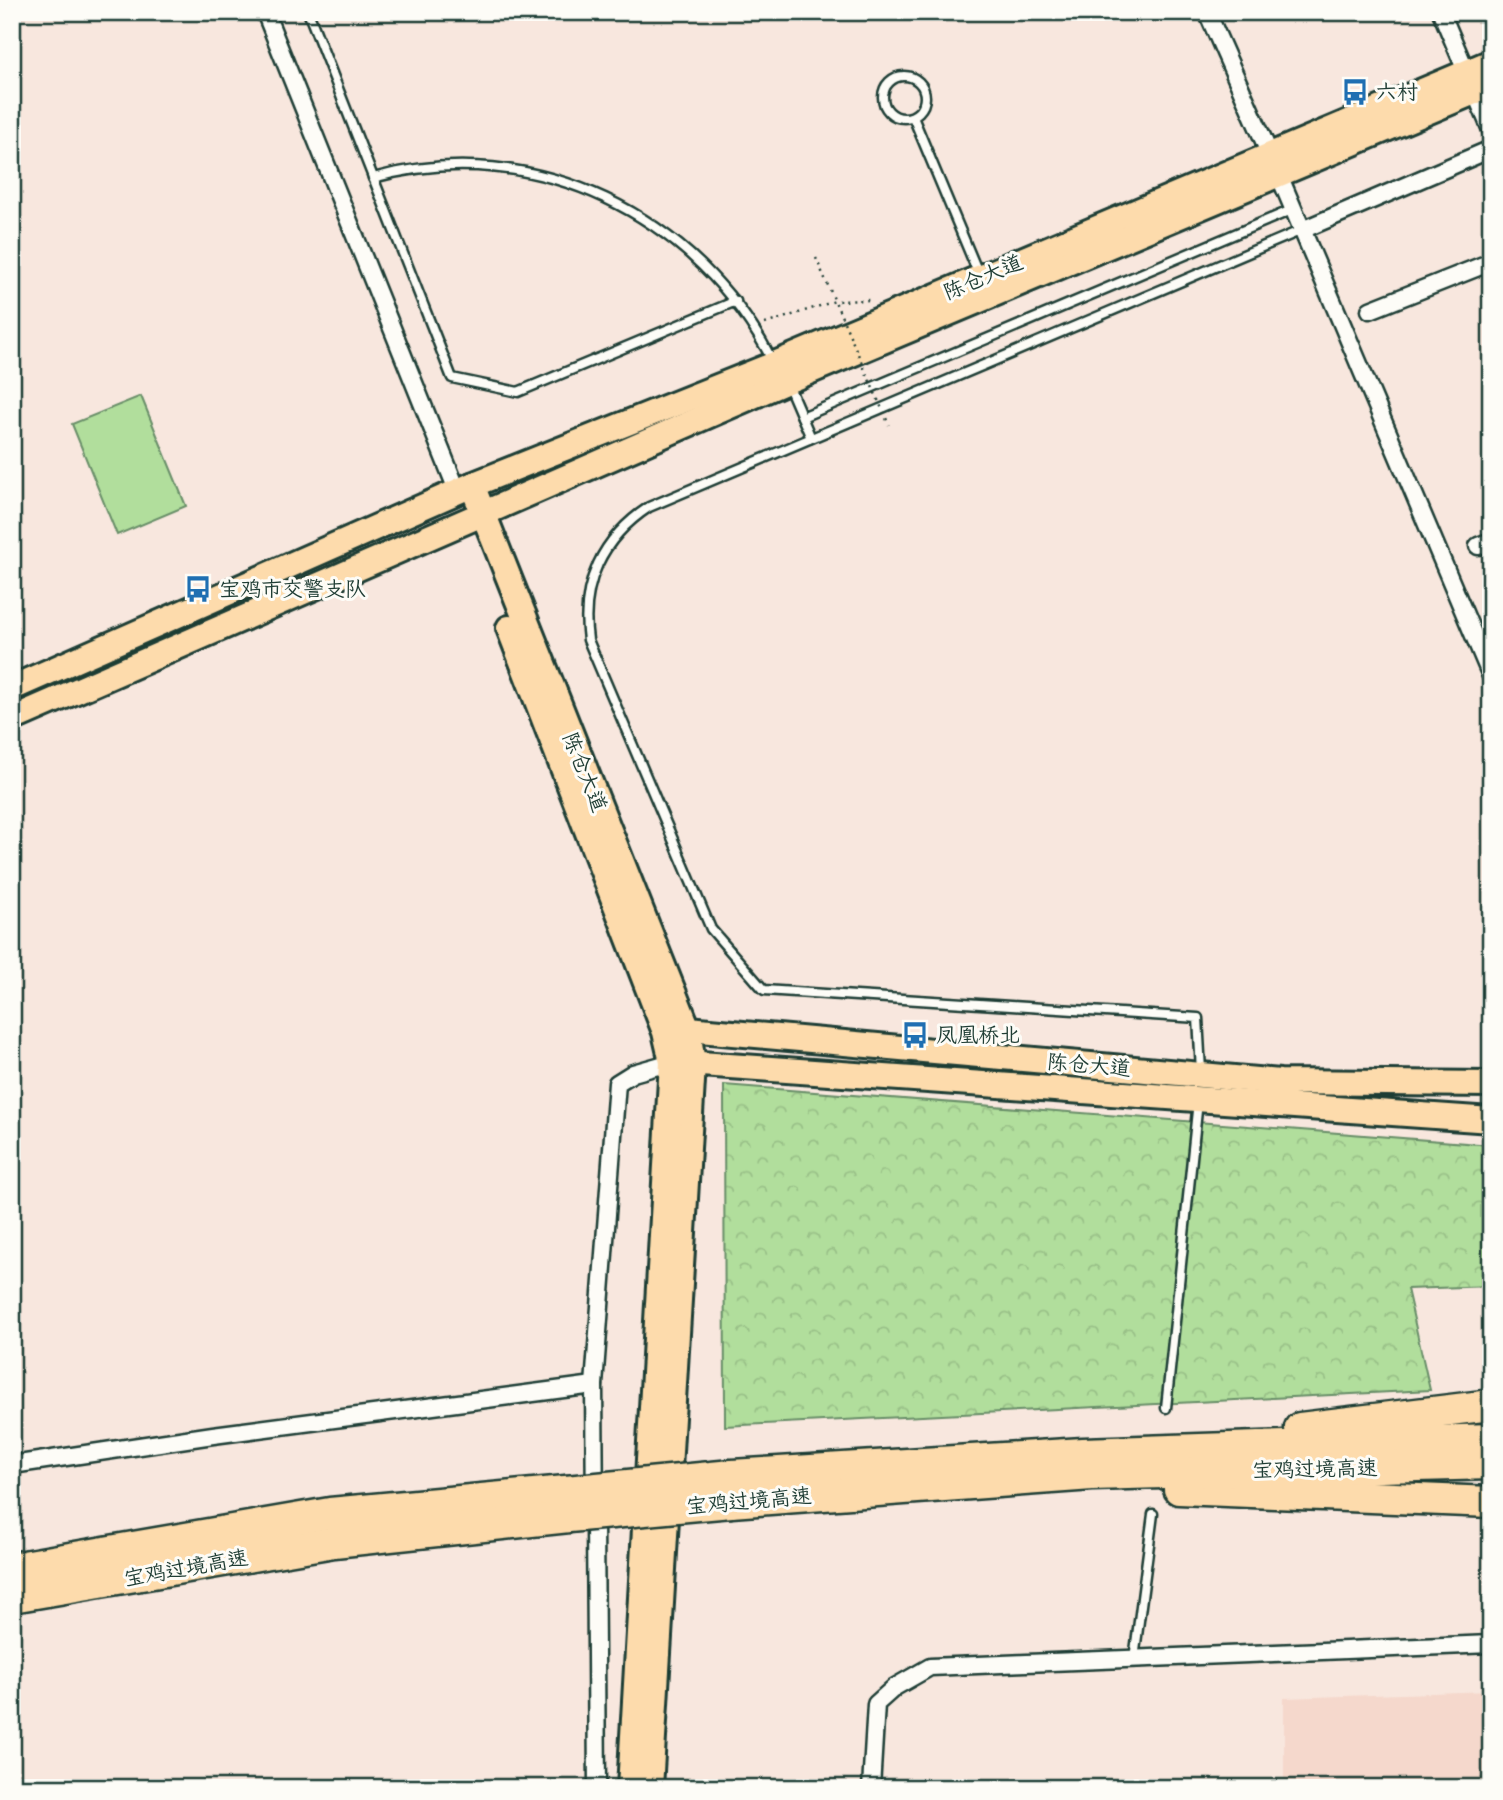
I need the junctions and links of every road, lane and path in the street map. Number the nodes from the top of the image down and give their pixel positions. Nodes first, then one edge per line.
1 (265, 12) edge
2 (308, 12) edge
3 (1207, 12) edge
4 (1441, 12) edge
5 (1491, 62) edge
6 (1477, 83) edge
7 (912, 117) junction
8 (1491, 130) edge
9 (1491, 149) edge
10 (1275, 166) junction
11 (373, 178) junction
12 (1294, 209) junction
13 (1302, 230) junction
14 (816, 258) dead end
15 (1491, 262) edge
16 (980, 278) junction
17 (877, 300) dead end
18 (736, 301) junction
19 (835, 301) junction
20 (1370, 310) dead end
21 (755, 328) junction
22 (781, 373) junction
23 (802, 417) junction
24 (889, 425) dead end
25 (811, 438) junction
26 (464, 487) junction
27 (475, 517) junction
28 (1491, 676) edge
29 (12, 688) edge
30 (12, 719) edge
31 (676, 1031) junction
32 (683, 1063) junction
33 (1491, 1084) edge
34 (1200, 1087) junction
35 (1491, 1121) edge
36 (594, 1385) junction
37 (1491, 1405) edge
38 (1166, 1408) dead end
39 (1491, 1438) edge
40 (1088, 1464) junction
41 (12, 1465) edge
42 (1491, 1465) edge
43 (1491, 1502) edge
44 (567, 1504) junction
45 (1153, 1514) dead end
46 (12, 1568) edge
47 (12, 1597) edge
48 (1491, 1644) edge
49 (1134, 1659) junction
50 (597, 1788) edge
51 (630, 1788) edge
52 (650, 1788) edge
53 (870, 1788) edge

1 - 26 street
2 - 11 lane
3 - 10 street
4 - 6 street
5 - 6 main road, 陈仓大道
6 - 8 street
6 - 10 main road, 陈仓大道
7 - 7 lane
7 - 16 lane
9 - 13 street
10 - 12 street
10 - 16 main road, 陈仓大道
10 - 22 main road, 陈仓大道
11 - 18 lane
11 - 18 lane
12 - 13 street
12 - 23 lane
13 - 25 lane
13 - 28 street
14 - 19 path, bridge
15 - 20 street
16 - 22 main road, 陈仓大道
17 - 19 path
18 - 21 lane
19 - 21 path
19 - 24 path, bridge
21 - 22 lane
22 - 23 lane
22 - 26 main road, 陈仓大道
22 - 27 main road, 陈仓大道
23 - 25 lane
25 - 34 lane
26 - 27 main road, 陈仓大道
26 - 29 main road, 陈仓大道
27 - 30 main road, 陈仓大道
27 - 31 main road, 陈仓大道
31 - 32 main road, 陈仓大道
31 - 34 main road, 陈仓大道
32 - 34 main road
32 - 36 street
32 - 51 main road
32 - 52 main road
33 - 34 main road, 陈仓大道
34 - 35 main road
34 - 38 lane
36 - 41 street
36 - 50 street
37 - 40 highway
39 - 40 highway, 宝鸡过境高速
40 - 42 highway, 宝鸡过境高速
40 - 43 highway
40 - 44 highway, 宝鸡过境高速, bridge
44 - 46 highway, 宝鸡过境高速
44 - 47 highway, 宝鸡过境高速
45 - 49 lane
48 - 49 street
49 - 53 street

